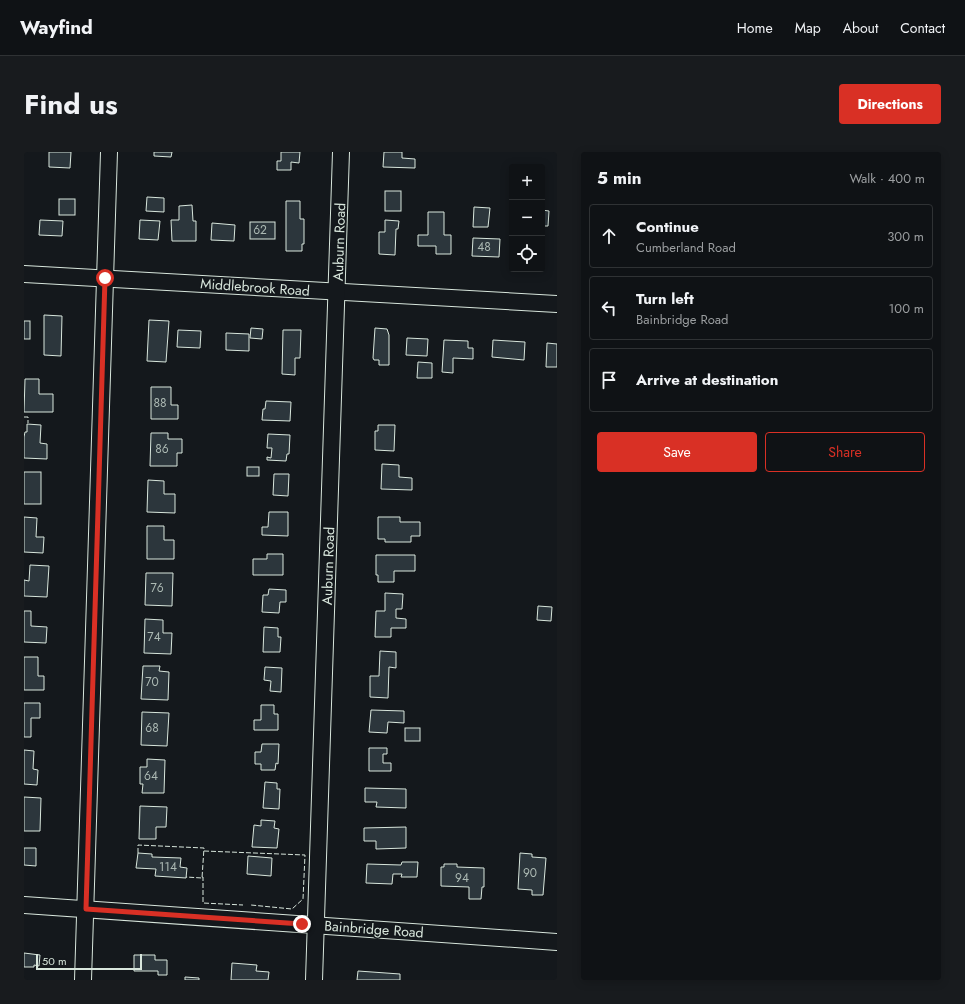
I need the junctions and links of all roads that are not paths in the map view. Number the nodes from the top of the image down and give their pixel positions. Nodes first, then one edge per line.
1 (109, 152) edge
2 (342, 152) edge
3 (24, 274) edge
4 (105, 278) junction
5 (337, 292) junction
6 (557, 304) edge
7 (24, 905) edge
8 (86, 909) junction
9 (316, 925) junction
10 (557, 942) edge
11 (83, 980) edge
12 (314, 980) edge

1 - 4 street
2 - 5 street, Auburn Road
3 - 4 street, Middlebrook Road
4 - 5 street, Middlebrook Road
4 - 8 street
5 - 6 street, Middlebrook Road
5 - 9 street, Auburn Road
7 - 8 street, Bainbridge Road
8 - 9 street, Bainbridge Road
8 - 11 street
9 - 10 street, Bainbridge Road
9 - 12 street, Auburn Road

